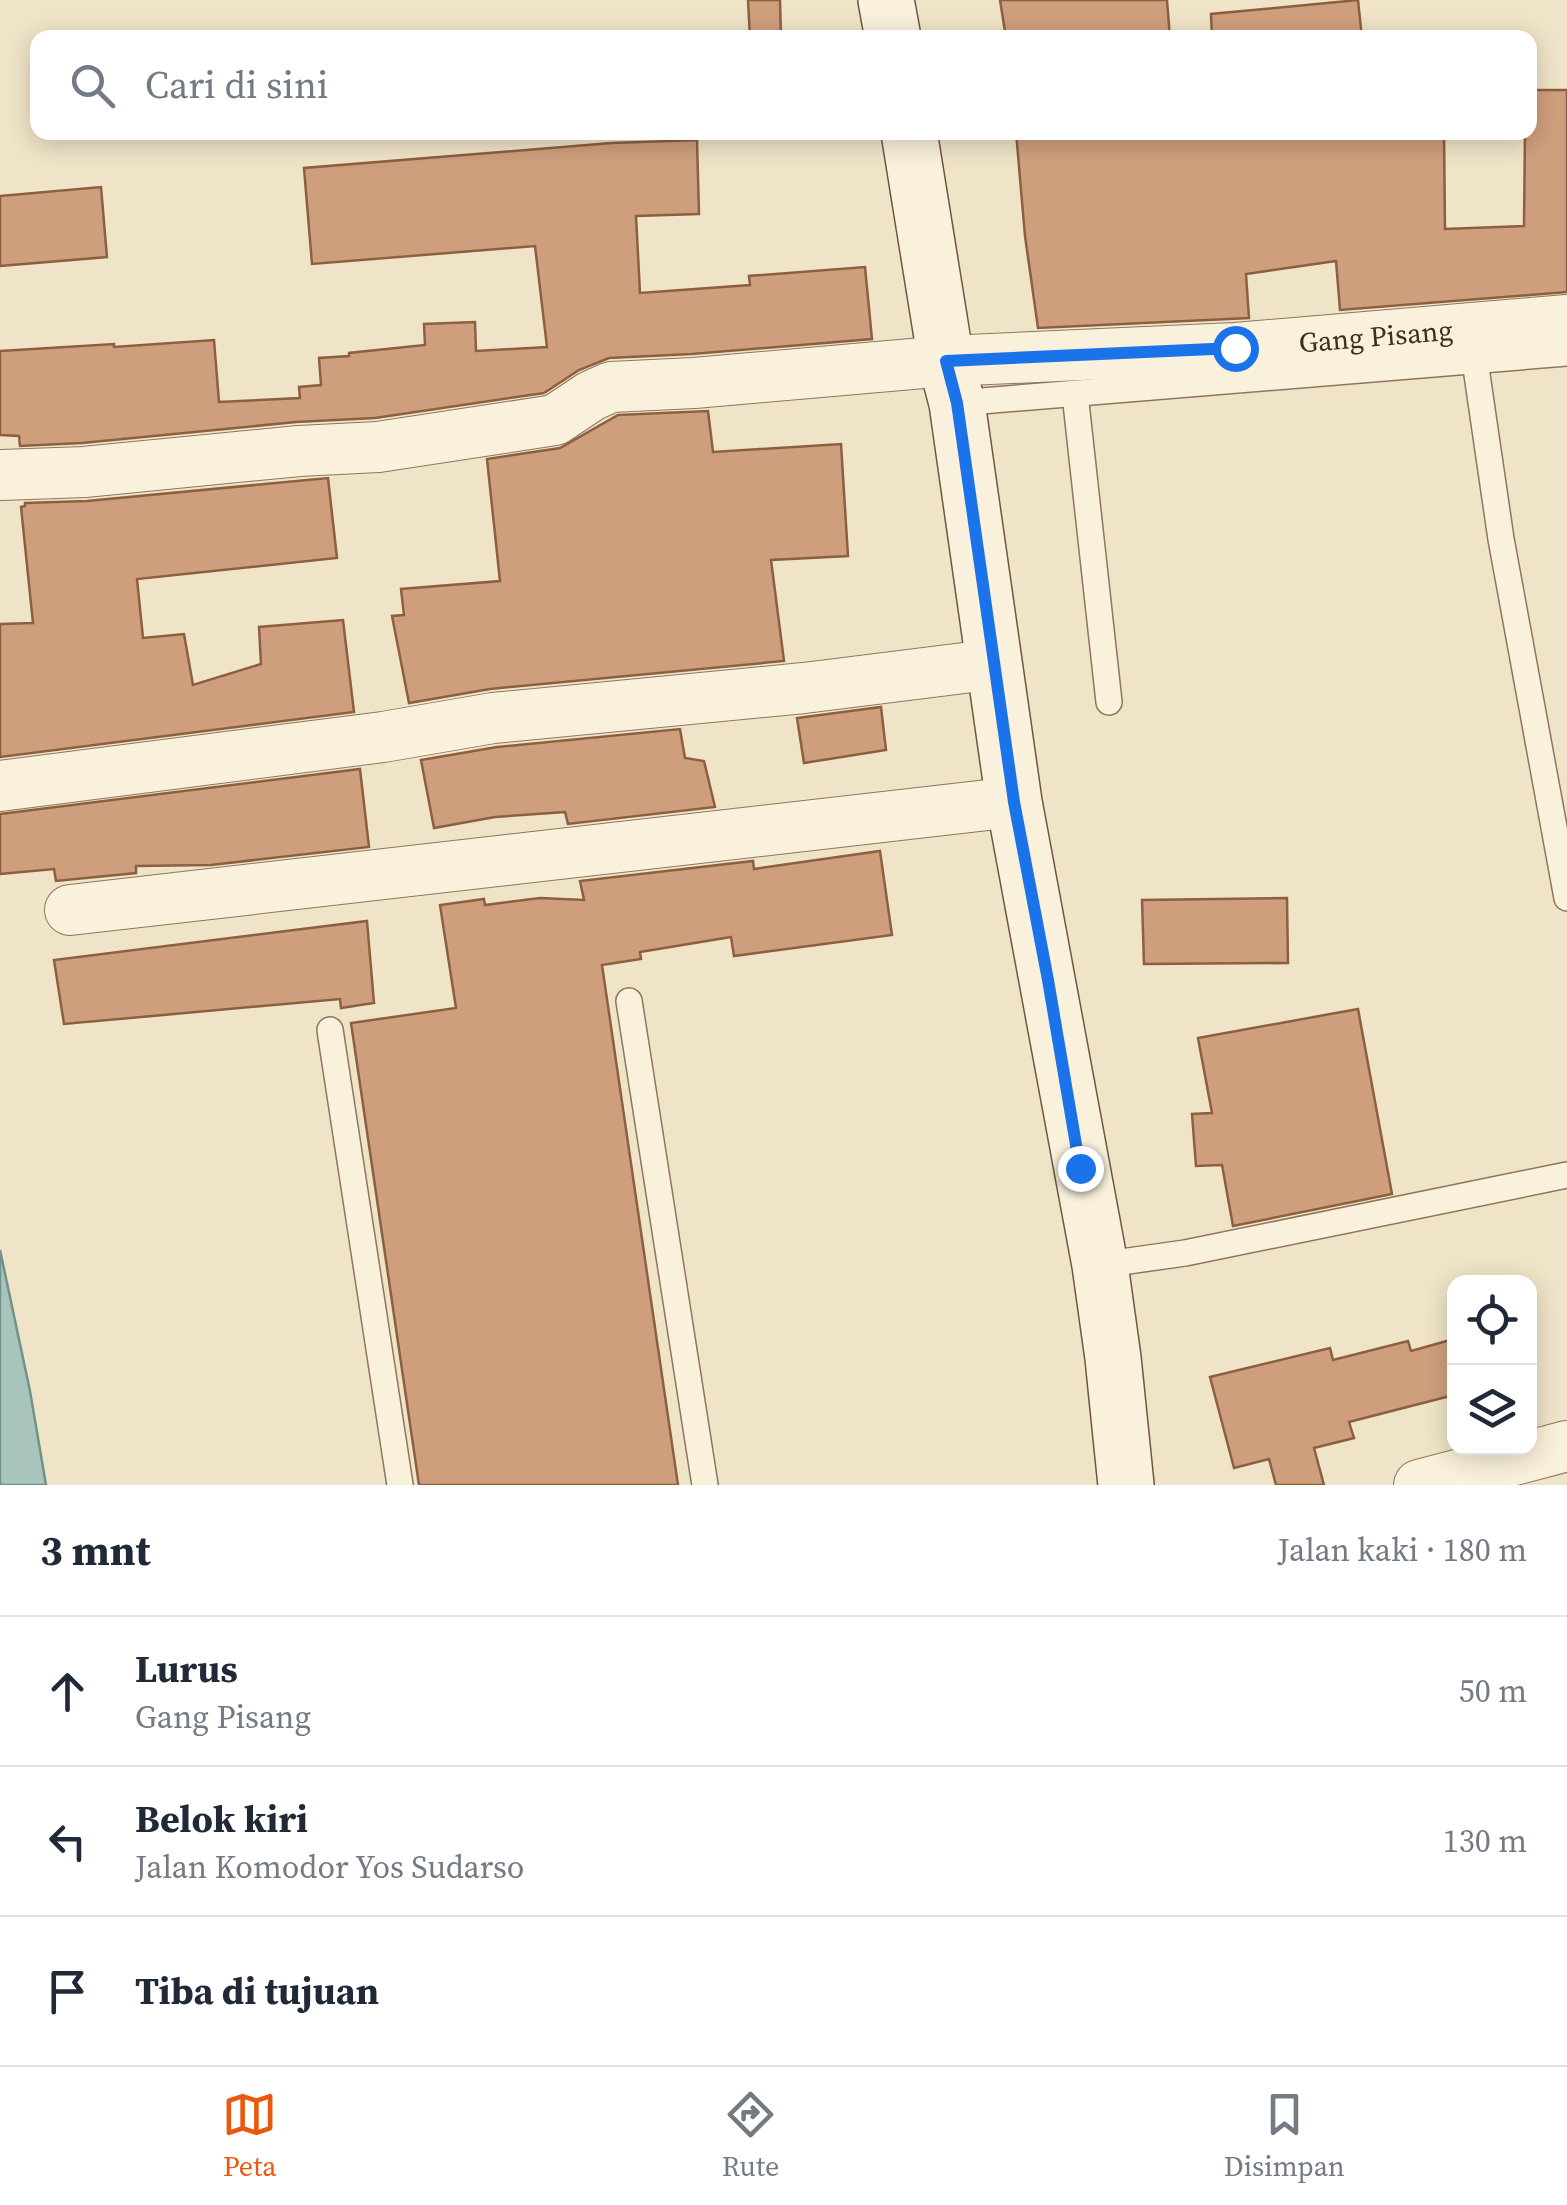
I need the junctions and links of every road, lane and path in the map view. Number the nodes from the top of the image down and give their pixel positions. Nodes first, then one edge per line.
1 (886, 0) edge
2 (892, 30) edge
3 (911, 140) edge
4 (1567, 320) edge
5 (1567, 353) edge
6 (1474, 360) junction
7 (964, 388) junction
8 (1074, 394) junction
9 (2, 475) dead end
10 (996, 664) junction
11 (1109, 702) dead end
12 (0, 786) edge
13 (1014, 802) junction
14 (1567, 898) edge
15 (70, 910) dead end
16 (629, 1002) dead end
17 (330, 1030) dead end
18 (1567, 1175) edge
19 (1106, 1264) junction
20 (1567, 1446) edge
21 (400, 1485) edge
22 (705, 1485) edge
23 (1126, 1485) edge
24 (1419, 1485) edge

1 - 2 street
3 - 7 street
4 - 7 street, Gang Pisang
5 - 6 lane
6 - 8 lane
6 - 14 lane
7 - 8 lane
7 - 9 street, Gang Pisang
7 - 10 street
8 - 11 lane
10 - 12 street
10 - 13 street
13 - 15 street
13 - 19 street
16 - 22 lane
17 - 21 lane
18 - 19 lane
19 - 23 street
20 - 24 street

